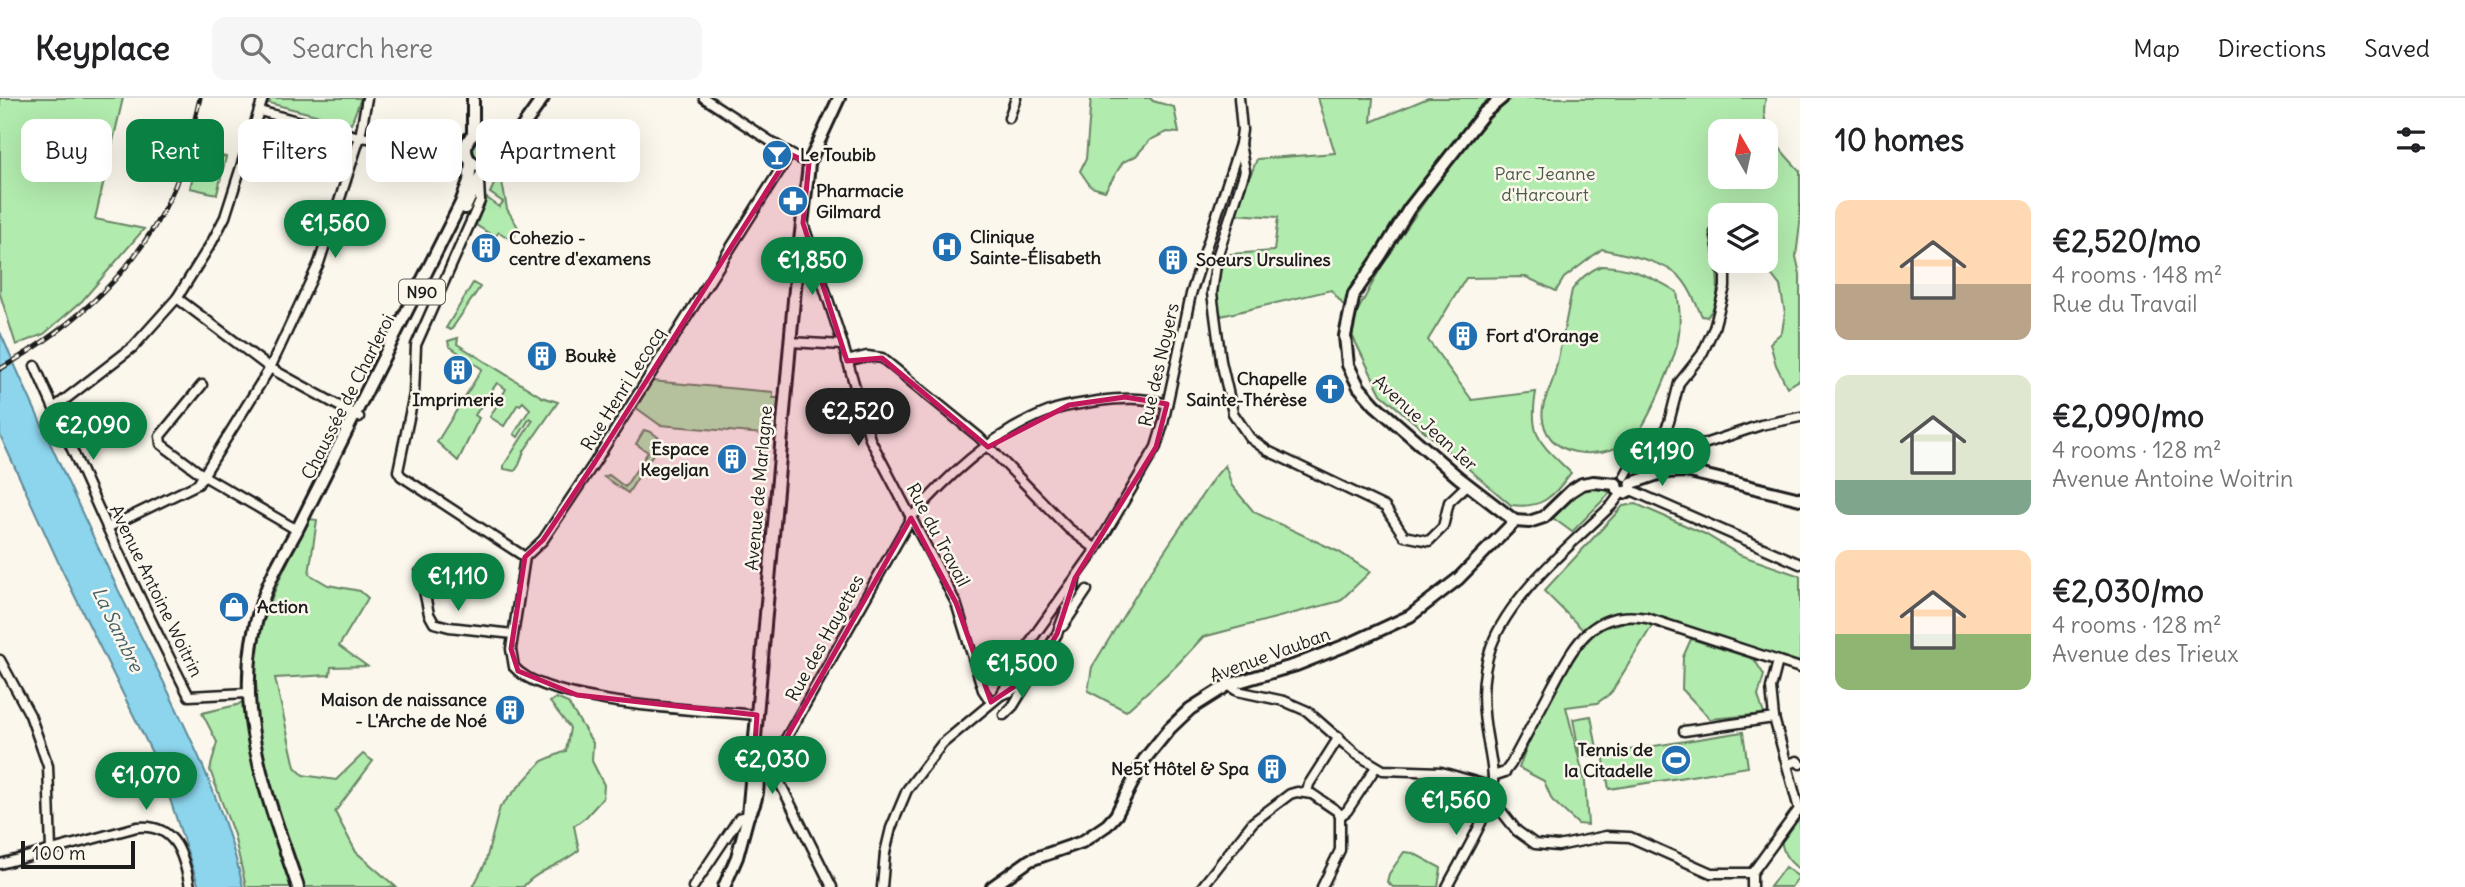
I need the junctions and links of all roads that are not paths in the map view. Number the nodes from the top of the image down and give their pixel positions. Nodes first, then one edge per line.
1 (263, 98) edge
2 (367, 98) edge
3 (543, 98) edge
4 (705, 98) edge
5 (839, 98) edge
6 (1016, 98) edge
7 (1239, 98) edge
8 (1502, 98) edge
9 (473, 103) edge
10 (259, 111) junction
11 (528, 117) joint
12 (1009, 118) dead end
13 (483, 119) edge
14 (526, 119) edge
15 (472, 135) junction
16 (476, 135) edge
17 (360, 137) junction
18 (1240, 144) junction
19 (466, 150) junction
20 (790, 154) junction
21 (471, 162) junction
22 (809, 163) junction
23 (476, 164) edge
24 (479, 182) joint
25 (803, 223) junction
26 (1725, 273) edge
27 (177, 298) junction
28 (790, 342) junction
29 (843, 345) junction
30 (848, 361) junction
31 (35, 366) dead end
32 (270, 368) junction
33 (202, 385) dead end
34 (1167, 404) junction
35 (54, 408) junction
36 (356, 416) junction
37 (1800, 417) edge
38 (988, 447) junction
39 (1640, 458) junction
40 (204, 476) junction
41 (1467, 485) junction
42 (1625, 485) junction
43 (1800, 499) edge
44 (911, 518) junction
45 (1515, 521) junction
46 (107, 528) junction
47 (297, 530) junction
48 (1096, 549) junction
49 (525, 557) junction
50 (1800, 564) edge
51 (420, 572) dead end
52 (1075, 578) junction
53 (1087, 590) dead end
54 (513, 634) junction
55 (1057, 634) junction
56 (0, 660) edge
57 (1779, 661) junction
58 (1800, 668) edge
59 (1033, 674) junction
60 (1228, 685) junction
61 (247, 693) junction
62 (1001, 695) junction
63 (991, 702) junction
64 (757, 715) junction
65 (1003, 715) dead end
66 (1774, 718) junction
67 (1684, 731) dead end
68 (1339, 737) junction
69 (1788, 764) junction
70 (1800, 764) edge
71 (771, 765) junction
72 (755, 766) junction
73 (1376, 767) junction
74 (776, 775) junction
75 (1493, 776) junction
76 (1493, 787) junction
77 (1307, 792) junction
78 (1491, 798) junction
79 (748, 816) junction
80 (1340, 816) junction
81 (51, 850) junction
82 (0, 864) edge
83 (1752, 873) junction
84 (190, 887) edge
85 (298, 887) edge
86 (693, 887) edge
87 (724, 887) edge
88 (832, 887) edge
89 (882, 887) edge
90 (992, 887) edge
91 (1202, 887) edge
92 (1322, 887) edge
93 (1447, 887) edge
94 (1752, 887) edge

1 - 10 street
2 - 17 street
3 - 11 main road, N90
4 - 20 street
5 - 22 main road, Avenue de Marlagne
6 - 12 street
7 - 18 street
8 - 41 main road, Avenue Jean Ier
9 - 13 main road
9 - 15 main road
10 - 17 street
10 - 27 street
11 - 14 main road, N90
15 - 16 main road, N90
15 - 19 main road
17 - 19 street
17 - 32 street
18 - 34 street, Rue des Noyers
18 - 41 street
19 - 21 main road
20 - 22 street
20 - 49 street, Rue Henri Lecocq
21 - 23 main road
21 - 36 main road, Chaussée de Charleroi / N90
22 - 25 main road, Avenue de Marlagne
24 - 36 main road, Chaussée de Charleroi / N90
24 - 49 street
25 - 28 main road, Avenue de Marlagne
25 - 29 street, Rue du Travail
26 - 39 street
27 - 32 street
27 - 35 street
28 - 29 street
28 - 64 main road, Avenue de Marlagne
29 - 30 street, Rue du Travail
30 - 38 street
30 - 44 street, Rue du Travail
31 - 35 street, Avenue Antoine Woitrin
32 - 36 street
32 - 40 street
33 - 40 street
34 - 38 street, Rue des Hayettes
34 - 48 street, Rue des Noyers
35 - 46 street, Avenue Antoine Woitrin
36 - 47 main road, Chaussée de Charleroi / N90
37 - 39 street
38 - 44 street, Rue des Hayettes
38 - 48 street
39 - 42 street
40 - 46 street
40 - 47 street
41 - 45 main road, Avenue Jean Ier
42 - 43 main road
42 - 45 main road
42 - 50 street
42 - 75 street
44 - 63 street, Rue du Travail
44 - 71 street, Rue des Hayettes
45 - 60 main road, Avenue Vauban
46 - 61 street, Avenue Antoine Woitrin
47 - 61 main road, Chaussée de Charleroi / N90
48 - 52 street, Rue des Noyers
49 - 54 street
51 - 54 street
52 - 55 street, Rue des Noyers
52 - 62 street, Rue des Noyers
53 - 55 street, Rue des Noyers
54 - 64 street
55 - 59 street, Rue des Noyers
56 - 81 street
57 - 58 street
57 - 66 street
57 - 75 street
59 - 62 street, Rue des Noyers
59 - 65 street, Rue des Noyers
60 - 68 street
60 - 90 main road, Avenue Vauban
61 - 85 main road, Chaussée de Charleroi / N90
62 - 63 street, Rue des Noyers
63 - 89 street, Rue des Noyers
64 - 72 main road, Avenue de Marlagne
66 - 67 street
66 - 69 street
68 - 73 street
68 - 77 street
69 - 70 street
69 - 83 street
71 - 72 street
71 - 74 street
72 - 74 street
72 - 79 main road, Avenue de Marlagne
73 - 76 street
73 - 80 street
74 - 88 street
75 - 76 street
76 - 78 street
77 - 80 street
77 - 91 street
78 - 83 street
78 - 93 street
79 - 86 street
79 - 87 main road, Avenue de Marlagne
80 - 92 street
81 - 82 street
81 - 84 street
83 - 94 street

